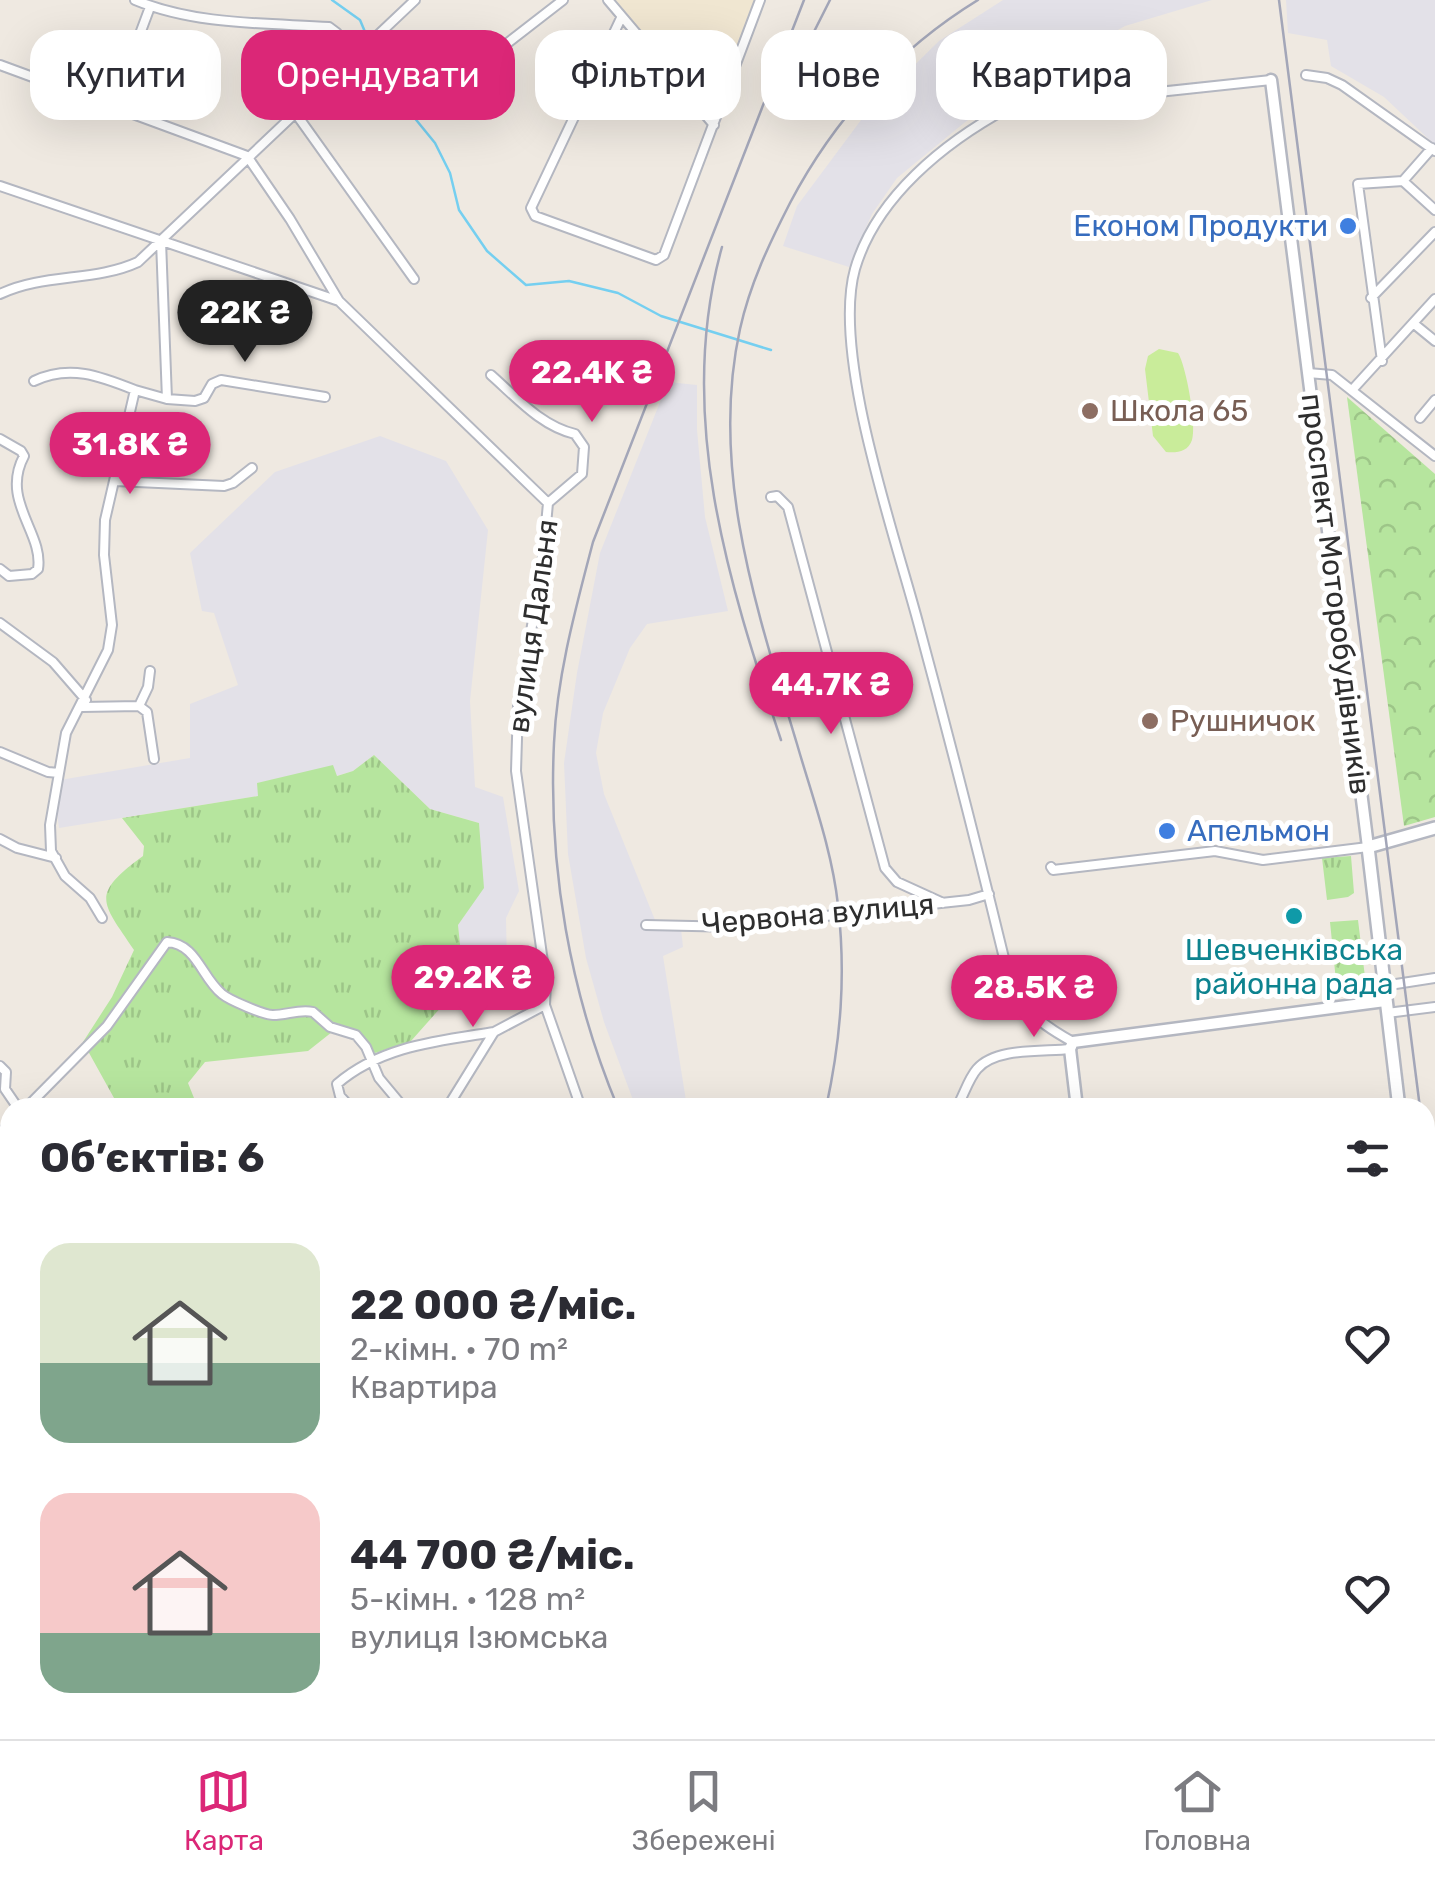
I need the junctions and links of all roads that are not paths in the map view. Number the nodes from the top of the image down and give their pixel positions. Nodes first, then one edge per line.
1 (135, 0) edge
2 (415, 0) edge
3 (563, 0) edge
4 (608, 0) edge
5 (760, 0) edge
6 (150, 6) junction
7 (621, 18) junction
8 (141, 30) edge
9 (333, 30) edge
10 (382, 30) edge
11 (515, 37) edge
12 (0, 65) edge
13 (1306, 75) dead end
14 (30, 76) edge
15 (1271, 80) joint
16 (151, 120) edge
17 (285, 120) edge
18 (300, 120) edge
19 (714, 125) junction
20 (1433, 150) edge
21 (247, 156) junction
22 (1403, 181) junction
23 (0, 186) edge
24 (1435, 210) edge
25 (1435, 232) edge
26 (162, 242) junction
27 (414, 279) dead end
28 (0, 294) edge
29 (1371, 298) junction
30 (1435, 300) edge
31 (338, 301) junction
32 (1413, 323) junction
33 (1435, 341) edge
34 (1382, 361) junction
35 (1308, 373) junction
36 (491, 375) dead end
37 (34, 381) dead end
38 (135, 390) junction
39 (1354, 390) junction
40 (326, 397) dead end
41 (167, 399) junction
42 (1435, 400) edge
43 (1420, 418) dead end
44 (0, 439) edge
45 (1435, 456) edge
46 (252, 468) dead end
47 (115, 481) junction
48 (771, 497) dead end
49 (548, 503) junction
50 (0, 569) edge
51 (0, 623) edge
52 (150, 671) dead end
53 (84, 704) junction
54 (139, 706) junction
55 (0, 752) edge
56 (154, 760) dead end
57 (59, 773) junction
58 (1435, 828) edge
59 (0, 839) edge
60 (1368, 847) junction
61 (56, 858) junction
62 (1051, 867) dead end
63 (989, 894) junction
64 (944, 903) junction
65 (102, 918) dead end
66 (646, 925) dead end
67 (1435, 978) edge
68 (1383, 986) junction
69 (545, 1005) junction
70 (1386, 1006) junction
71 (1435, 1006) edge
72 (494, 1032) junction
73 (1071, 1046) junction
74 (372, 1060) junction
75 (0, 1066) edge
76 (10, 1098) edge
77 (36, 1098) edge
78 (342, 1098) edge
79 (396, 1098) edge
80 (453, 1098) edge
81 (578, 1098) edge
82 (961, 1098) edge
83 (1076, 1098) edge
84 (1398, 1098) edge

1 - 6 street
2 - 10 street
3 - 11 street
4 - 7 street
5 - 19 street
6 - 8 street
6 - 9 street
7 - 19 street
7 - 19 street
12 - 14 street
13 - 20 street
15 - 35 street, проспект Моторобудівників
15 - 63 street
16 - 21 street
17 - 21 street
18 - 27 street
20 - 22 street
21 - 26 street
21 - 31 street, вулиця Дальня
22 - 24 street
22 - 29 street
23 - 26 street
25 - 29 street
26 - 28 street
26 - 31 street
26 - 41 street
29 - 34 street
30 - 32 street
31 - 49 street, вулиця Дальня
32 - 33 street
32 - 34 street
34 - 39 street
35 - 39 street
35 - 60 street, проспект Моторобудівників
36 - 49 street
37 - 38 street
38 - 41 street
38 - 47 street
39 - 45 street
40 - 41 street
42 - 43 street
44 - 50 street
46 - 47 street
47 - 53 street
48 - 64 street
49 - 69 street, вулиця Дальня
51 - 53 street
52 - 54 street
53 - 54 street
53 - 57 street
54 - 56 street
55 - 57 street
57 - 61 street
58 - 60 main road
59 - 61 street
60 - 62 street
60 - 68 main road, проспект Моторобудівників
61 - 65 street
63 - 64 street, Червона вулиця
63 - 73 street
64 - 66 street, Червона вулиця, bridge
67 - 68 street
68 - 70 main road, проспект Моторобудівників
69 - 72 street
69 - 81 street, вулиця Дальня
70 - 71 street
70 - 73 street
70 - 84 main road, проспект Моторобудівників
72 - 74 street
72 - 80 street
73 - 82 street
73 - 83 street
74 - 77 street
74 - 78 street
74 - 79 street
75 - 76 street

